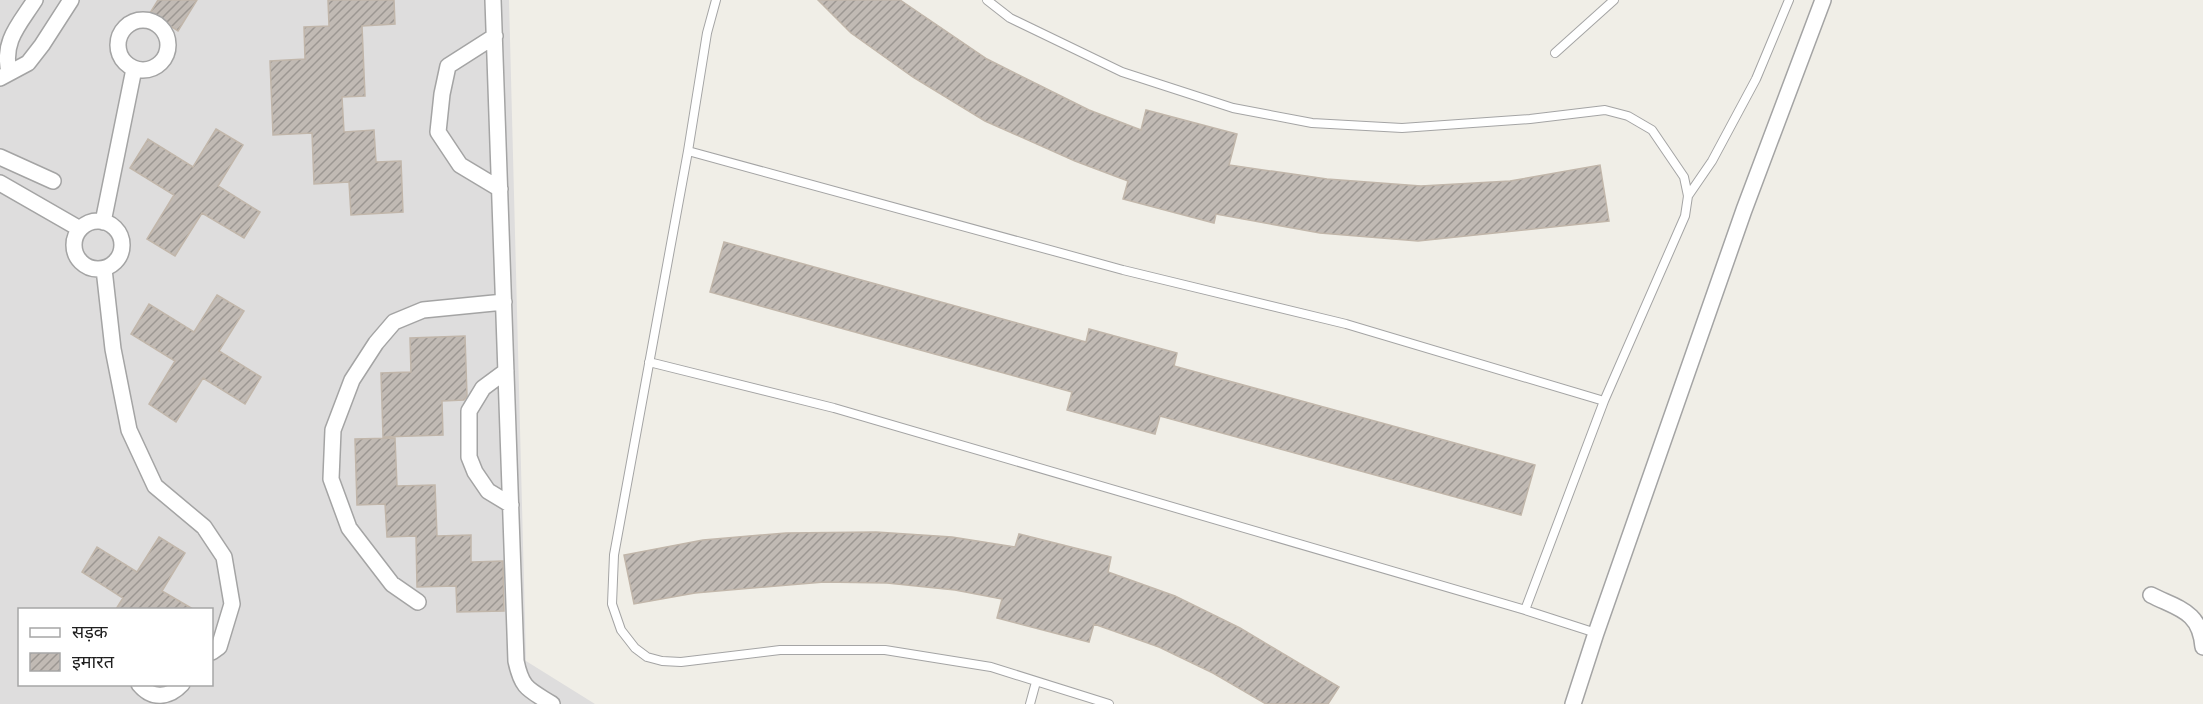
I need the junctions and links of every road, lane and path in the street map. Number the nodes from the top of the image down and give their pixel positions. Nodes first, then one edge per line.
1 (35, 0) edge
2 (71, 0) edge
3 (494, 0) edge
4 (716, 0) edge
5 (987, 0) edge
6 (1614, 0) edge
7 (1789, 0) edge
8 (1823, 0) edge
9 (495, 36) junction
10 (1555, 53) dead end
11 (134, 69) dead end
12 (4, 75) edge
13 (688, 151) junction
14 (0, 157) edge
15 (53, 181) dead end
16 (0, 183) edge
17 (500, 189) junction
18 (1688, 196) junction
19 (103, 222) junction
20 (80, 229) junction
21 (104, 269) junction
22 (504, 302) junction
23 (649, 362) junction
24 (506, 371) junction
25 (1604, 401) junction
26 (511, 505) junction
27 (2151, 595) dead end
28 (418, 602) dead end
29 (1526, 610) junction
30 (1596, 633) junction
31 (2203, 646) edge
32 (213, 651) edge
33 (1036, 681) junction
34 (141, 686) edge
35 (180, 686) edge
36 (552, 704) edge
37 (1030, 704) edge
38 (1109, 704) edge
39 (1573, 704) edge

1 - 12 street
2 - 12 street
3 - 9 street
4 - 13 lane
5 - 18 lane
6 - 10 lane
7 - 18 lane
8 - 30 street
9 - 17 street
9 - 17 street
11 - 19 street
13 - 23 lane
13 - 25 lane
14 - 15 street
16 - 20 street
17 - 22 street
18 - 25 lane
19 - 20 street
19 - 21 street
20 - 21 street
21 - 32 street
22 - 24 street
22 - 28 street
23 - 29 lane
23 - 33 lane
24 - 26 street
24 - 26 street
25 - 29 lane
26 - 36 street
27 - 31 street
29 - 30 lane
30 - 39 street
33 - 37 lane
33 - 38 lane
34 - 35 street

